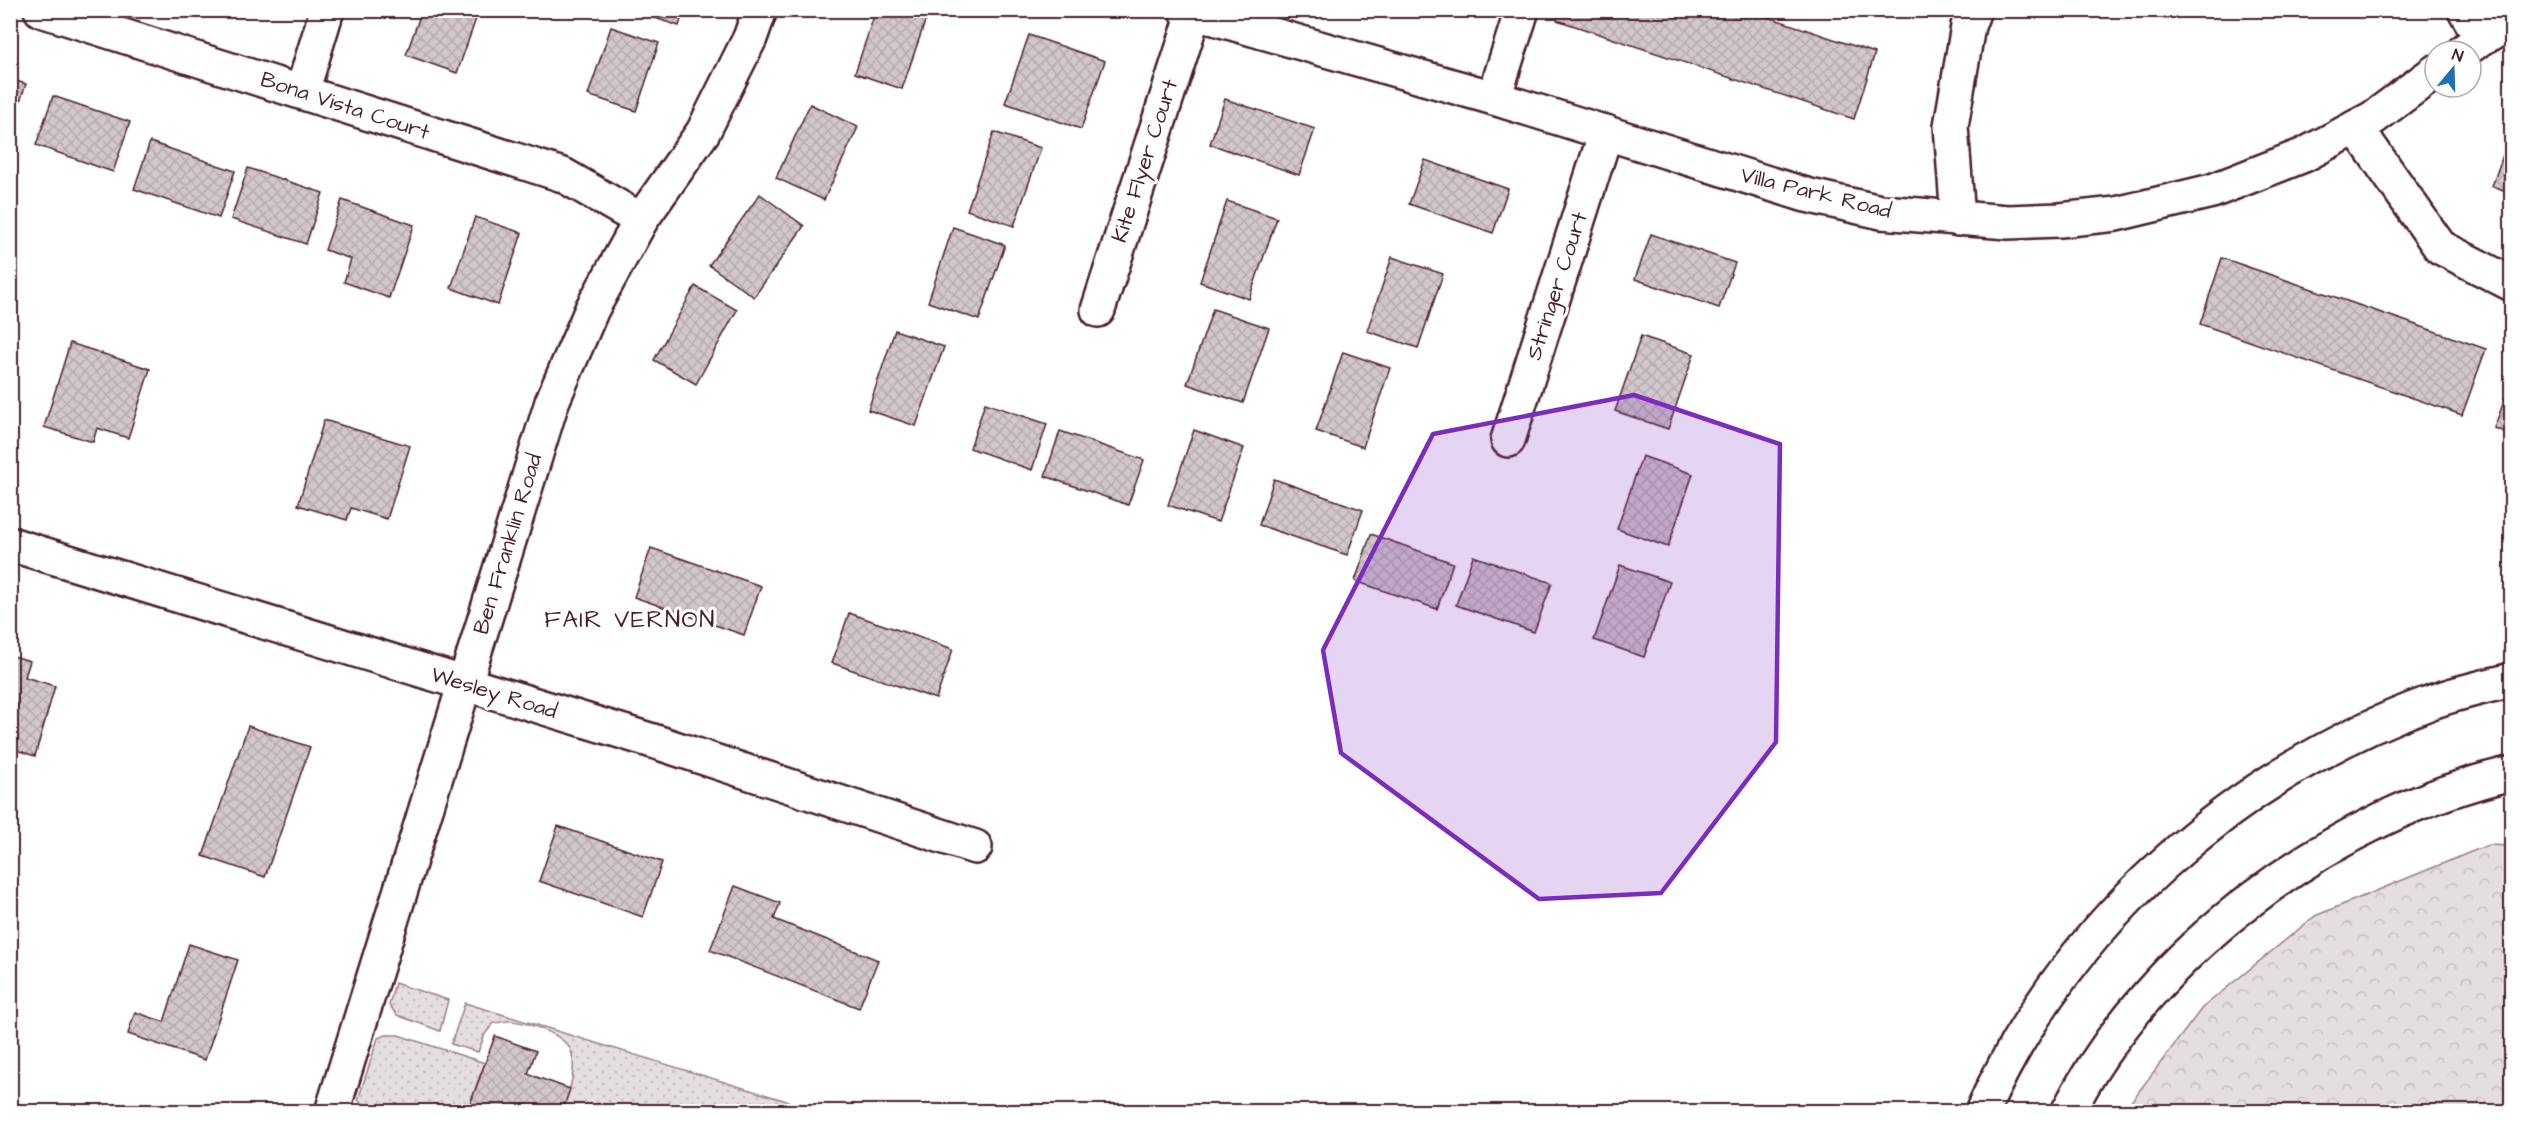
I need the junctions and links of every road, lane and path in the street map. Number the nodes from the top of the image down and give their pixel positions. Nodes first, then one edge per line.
1 (40, 10) edge
2 (327, 10) edge
3 (760, 10) edge
4 (1522, 10) edge
5 (1974, 10) edge
6 (1190, 12) edge
7 (1252, 19) edge
8 (2511, 24) edge
9 (2470, 33) edge
10 (2423, 81) edge
11 (302, 92) junction
12 (1494, 98) junction
13 (2356, 127) junction
14 (1606, 132) junction
15 (1958, 219) junction
16 (641, 220) junction
17 (2511, 284) edge
18 (1098, 310) dead end
19 (1508, 440) dead end
20 (10, 544) edge
21 (2511, 680) edge
22 (466, 684) junction
23 (2511, 773) edge
24 (975, 847) dead end
25 (332, 1112) edge
26 (1982, 1112) edge
27 (2068, 1112) edge

1 - 11 street, Bona Vista Court
2 - 11 street
3 - 16 street, Ben Franklin Road
4 - 12 street
5 - 15 street
6 - 7 street, Villa Park Road
6 - 18 street, Kite Flyer Court
7 - 12 street, Villa Park Road
8 - 9 street
10 - 13 street, Villa Park Road
11 - 16 street, Bona Vista Court
12 - 14 street, Villa Park Road
13 - 15 street, Villa Park Road
13 - 17 street
14 - 15 street, Villa Park Road
14 - 19 street, Stringer Court
16 - 22 street, Ben Franklin Road
20 - 22 street, Wesley Road
21 - 26 street
22 - 24 street, Wesley Road
22 - 25 street, Ben Franklin Road
23 - 27 street

